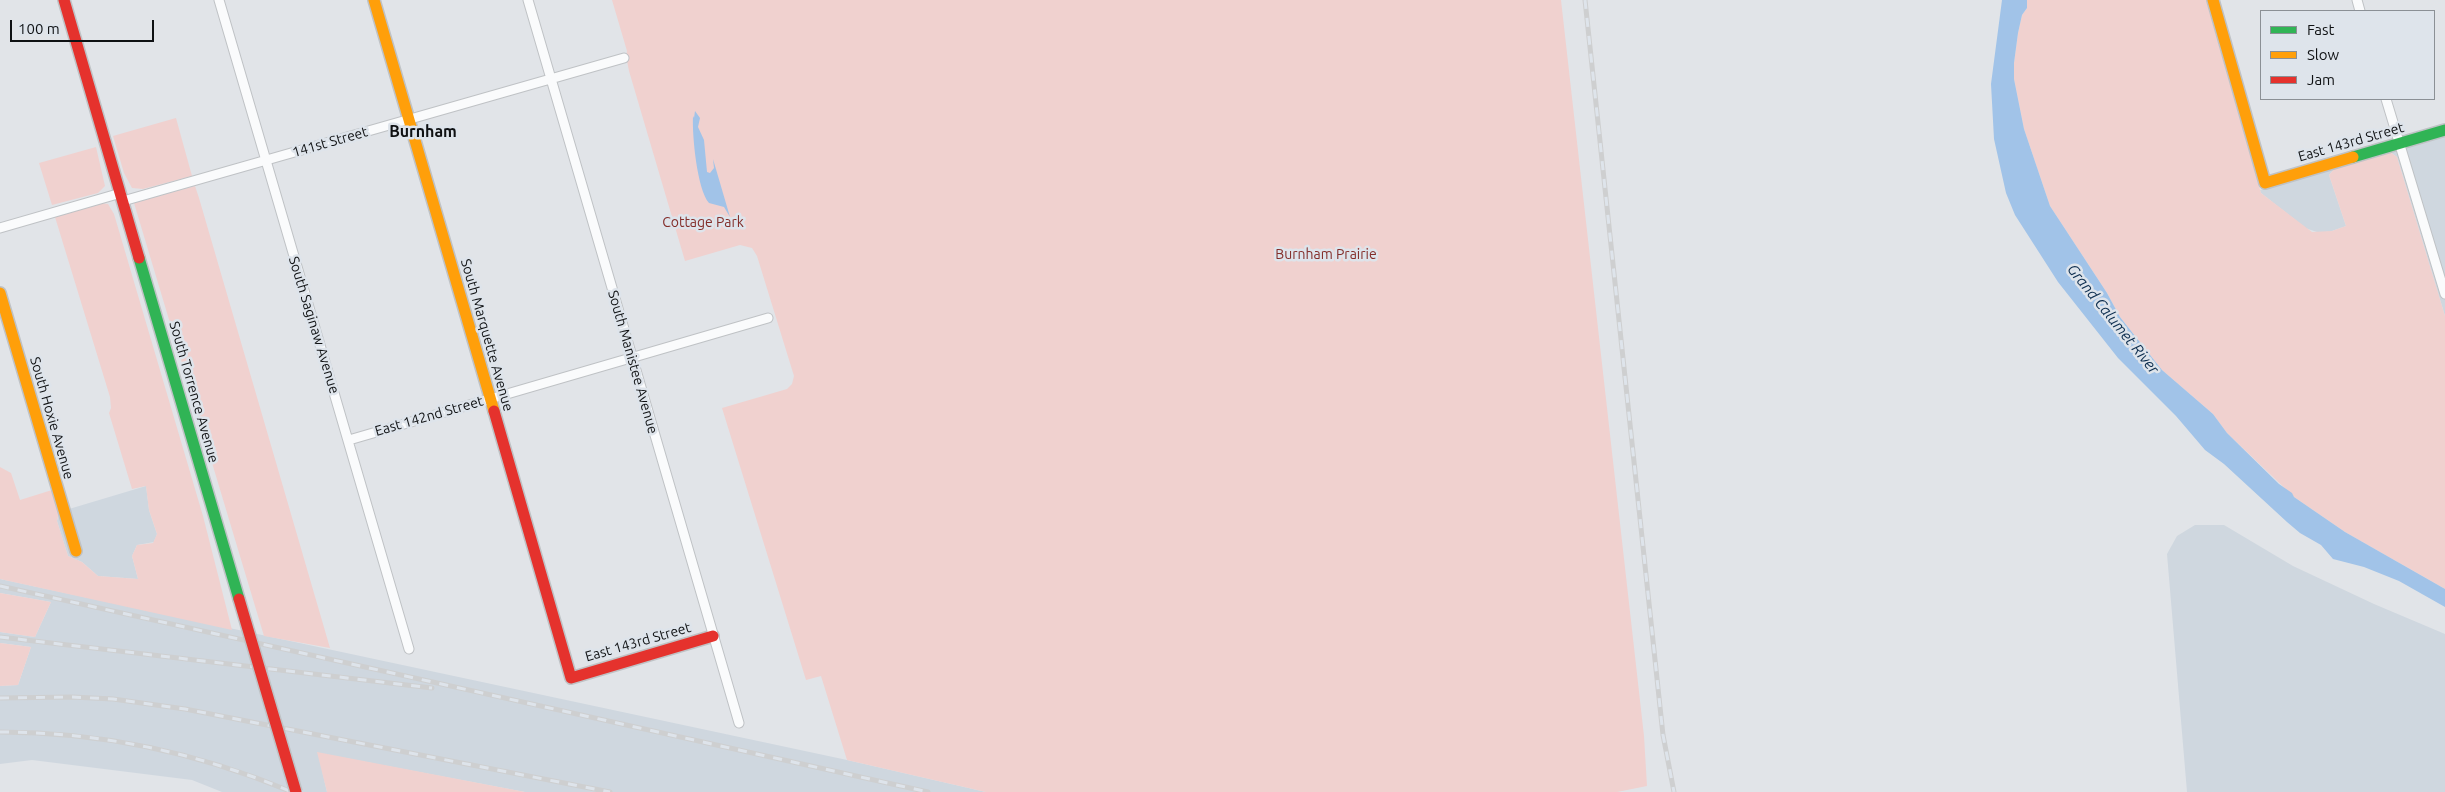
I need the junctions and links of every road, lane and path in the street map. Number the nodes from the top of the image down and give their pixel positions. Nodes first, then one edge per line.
1 (64, 0) edge
2 (218, 0) edge
3 (374, 0) edge
4 (528, 0) edge
5 (2213, 0) edge
6 (624, 58) dead end
7 (551, 79) junction
8 (2386, 100) edge
9 (409, 120) junction
10 (2445, 130) edge
11 (2399, 144) junction
12 (266, 161) junction
13 (122, 197) junction
14 (0, 228) edge
15 (0, 293) edge
16 (2445, 294) edge
17 (768, 318) dead end
18 (632, 357) junction
19 (490, 399) junction
20 (349, 440) junction
21 (76, 551) dead end
22 (713, 636) junction
23 (409, 649) dead end
24 (571, 678) joint
25 (739, 723) dead end
26 (296, 792) edge

1 - 13 street, South Torrence Avenue
2 - 12 street, South Saginaw Avenue
3 - 9 street, South Marquette Avenue
4 - 7 street, South Manistee Avenue
5 - 11 street, East 143rd Street
6 - 7 street, 141st Street
7 - 9 street, 141st Street
7 - 18 street, South Manistee Avenue
8 - 11 street
9 - 12 street, 141st Street
9 - 19 street, South Marquette Avenue
10 - 11 street, East 143rd Street
11 - 16 street
12 - 13 street, 141st Street
12 - 20 street, South Saginaw Avenue
13 - 14 street, 141st Street
13 - 26 street, South Torrence Avenue, bridge
15 - 21 street, South Hoxie Avenue
17 - 18 street, East 142nd Street
18 - 19 street, East 142nd Street
18 - 22 street, South Manistee Avenue
19 - 20 street, East 142nd Street
19 - 24 street, South Marquette Avenue
20 - 23 street, South Saginaw Avenue
22 - 24 street, East 143rd Street
22 - 25 street, South Manistee Avenue

